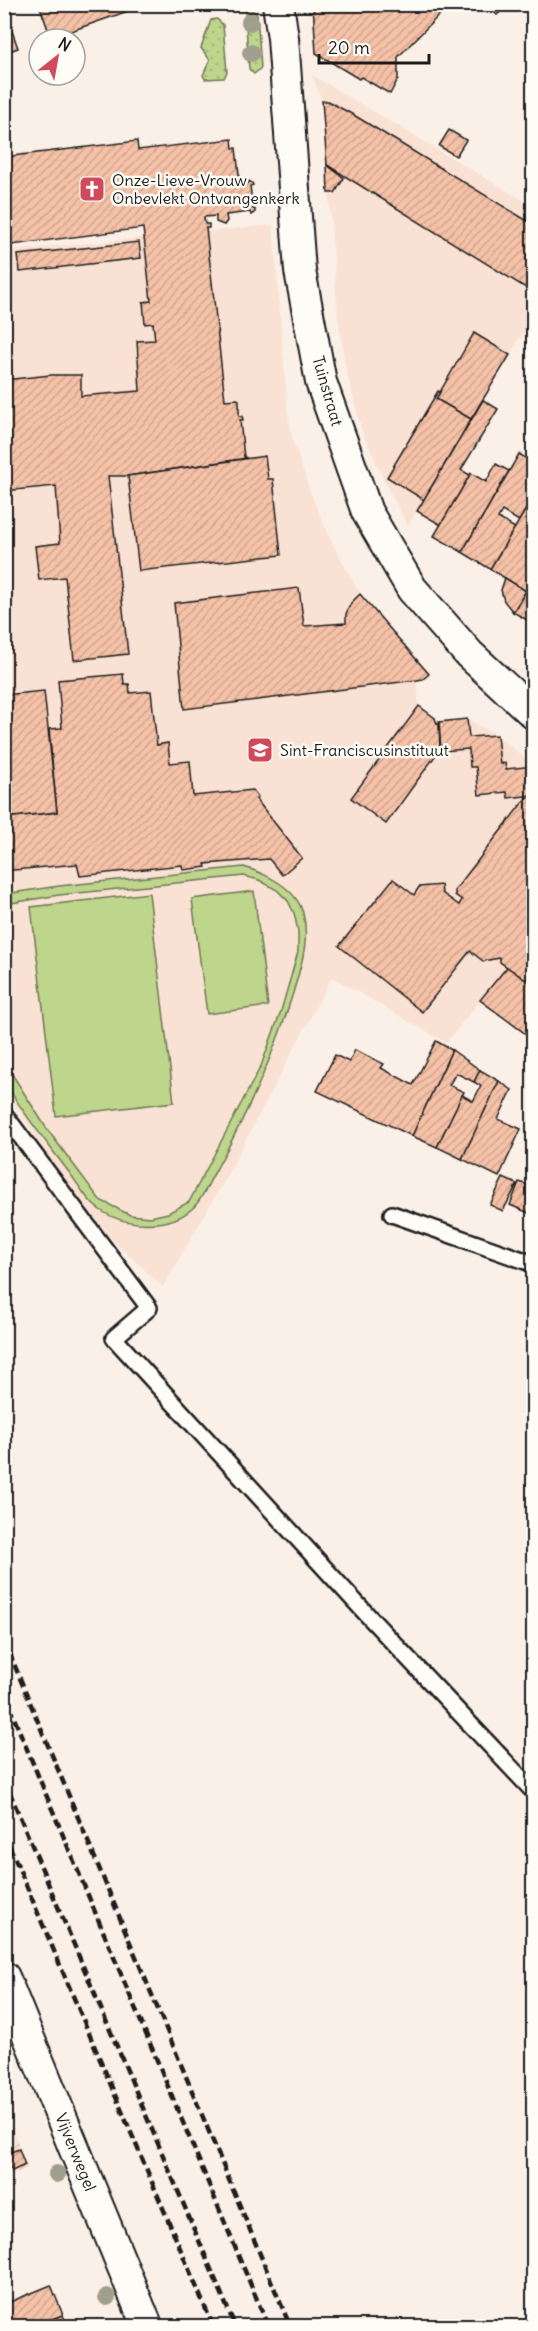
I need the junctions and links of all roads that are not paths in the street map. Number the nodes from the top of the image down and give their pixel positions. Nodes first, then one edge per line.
1 (278, 4) edge
2 (534, 714) edge
3 (4, 1114) edge
4 (392, 1214) dead end
5 (534, 1263) edge
6 (534, 1792) edge
7 (4, 1977) edge
8 (147, 2326) edge

1 - 2 street, Tuinstraat
3 - 6 lane
4 - 5 lane
7 - 8 street, Vijverwegel

